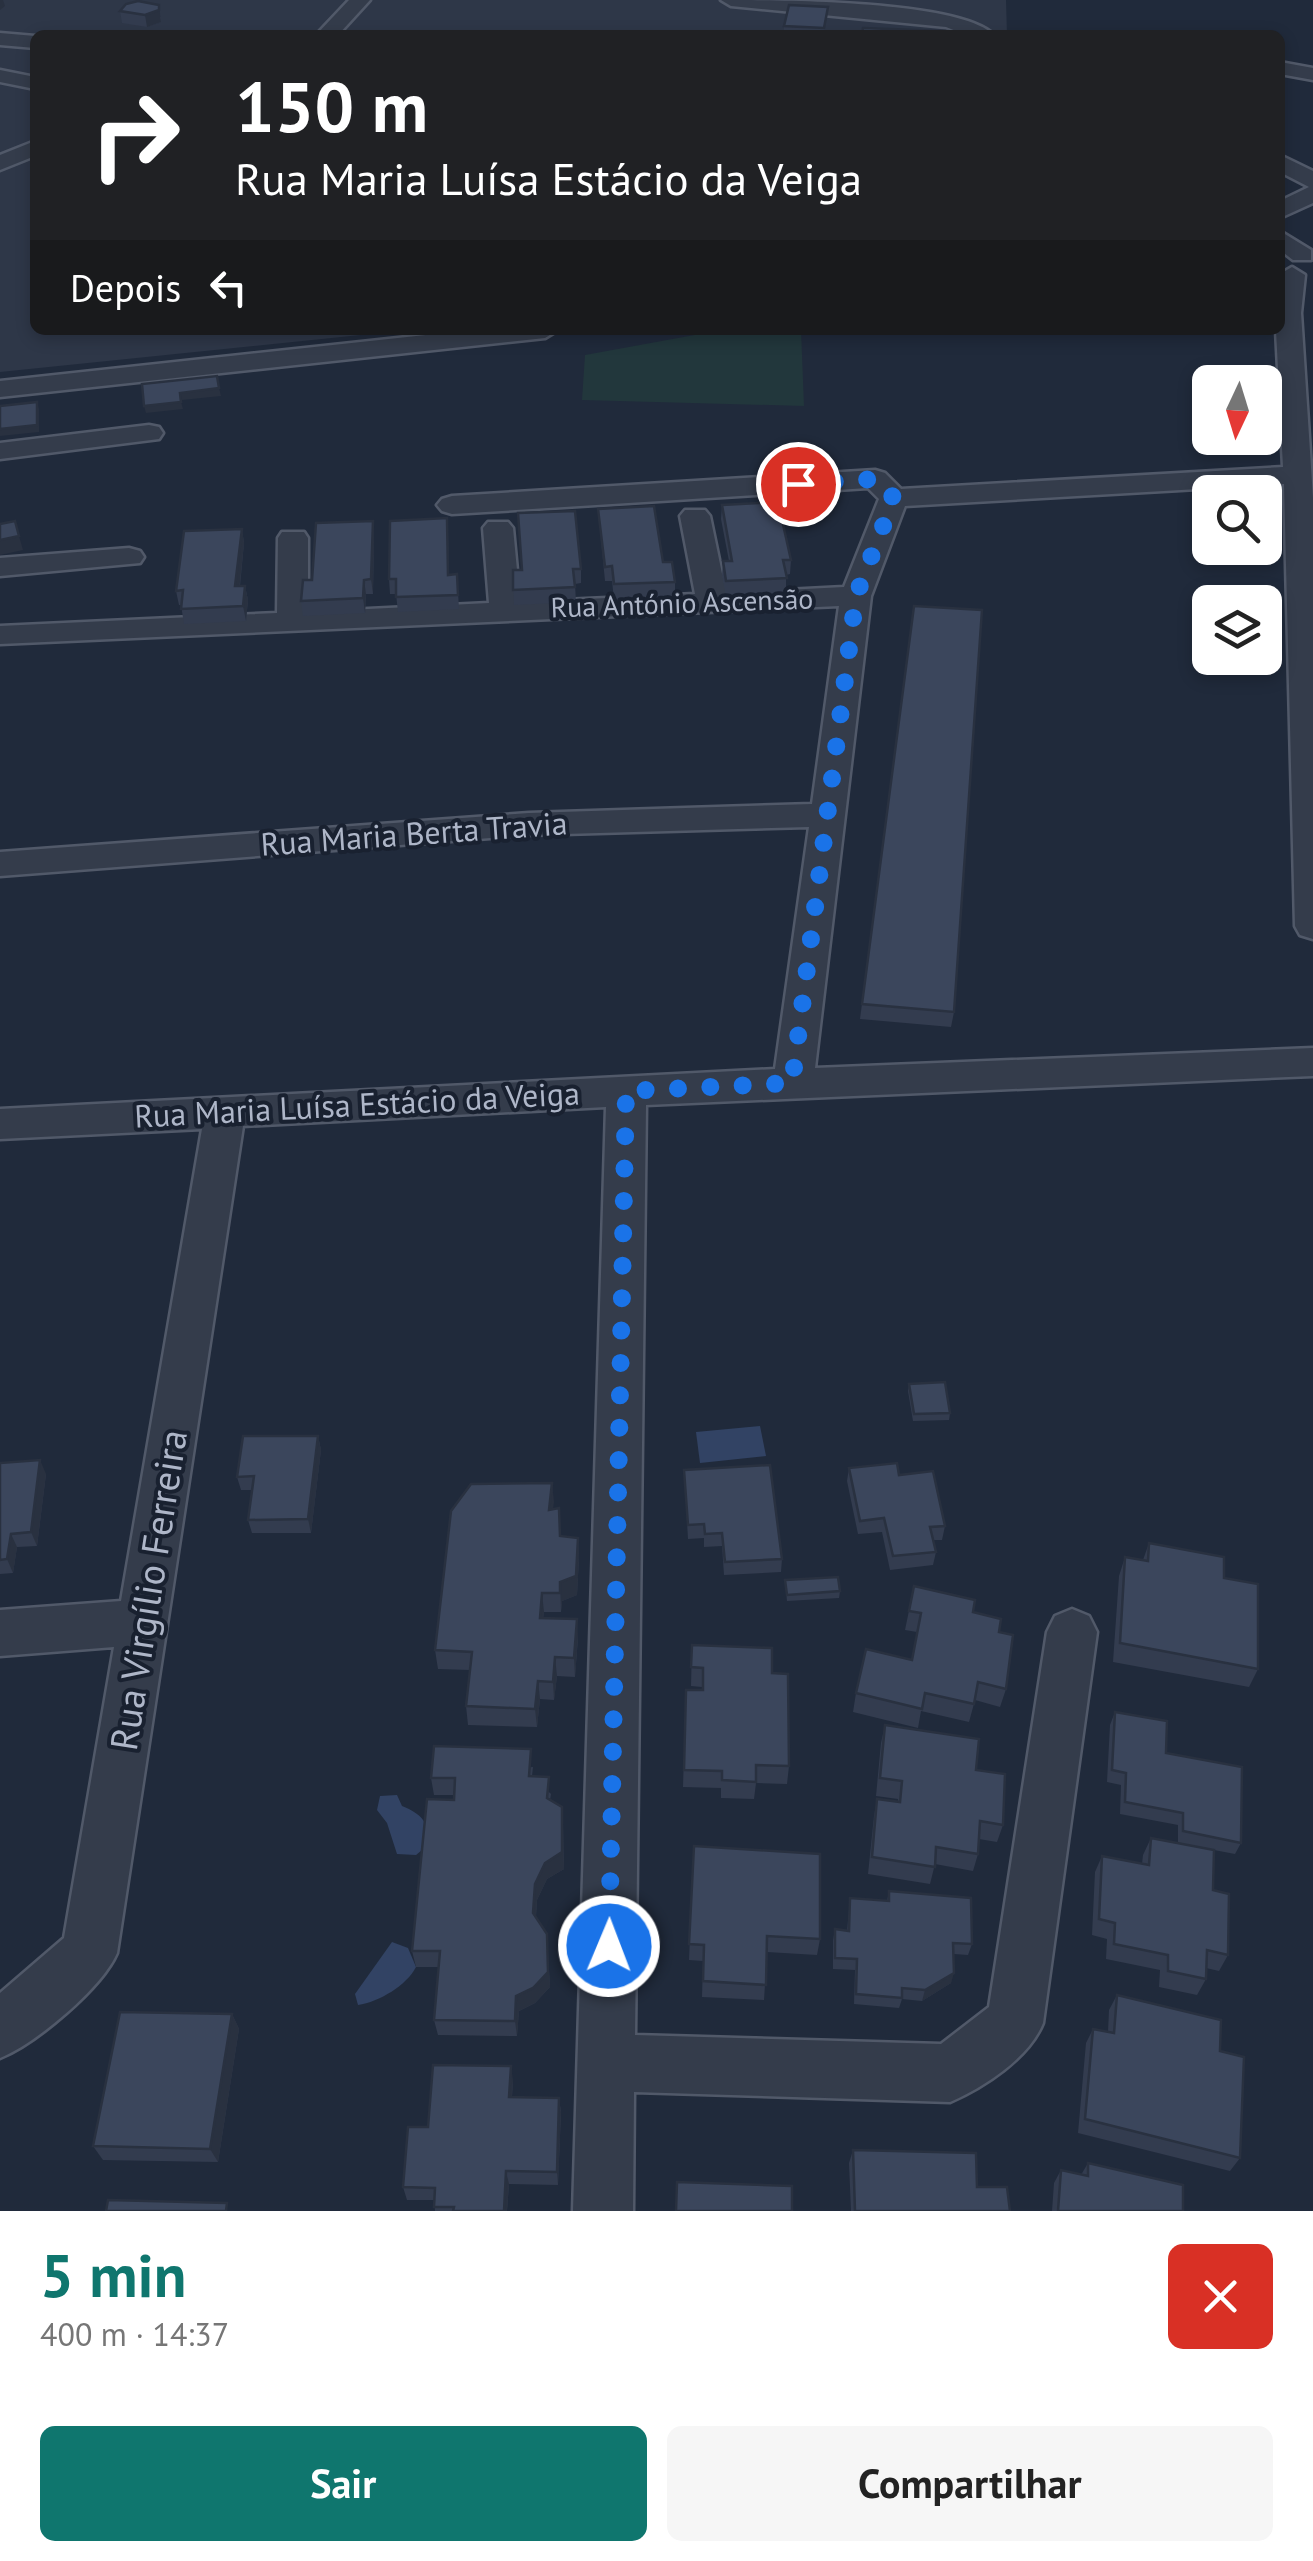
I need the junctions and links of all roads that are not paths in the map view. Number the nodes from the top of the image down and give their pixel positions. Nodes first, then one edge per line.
1 (360, 0) edge
2 (731, 0) edge
3 (331, 30) edge
4 (972, 30) edge
5 (0, 39) edge
6 (30, 42) edge
7 (0, 56) edge
8 (30, 59) edge
9 (0, 66) edge
10 (1285, 69) edge
11 (30, 71) edge
12 (1313, 74) edge
13 (0, 76) edge
14 (30, 82) edge
15 (30, 150) edge
16 (30, 160) edge
17 (0, 163) edge
18 (1285, 165) edge
19 (30, 168) edge
20 (0, 174) edge
21 (1313, 181) edge
22 (1313, 193) edge
23 (1285, 210) edge
24 (1295, 255) edge
25 (1285, 305) edge
26 (1285, 322) edge
27 (499, 335) edge
28 (0, 389) edge
29 (149, 433) dead end
30 (0, 451) edge
31 (1298, 475) junction
32 (894, 498) junction
33 (452, 505) dead end
34 (695, 516) dead end
35 (498, 528) dead end
36 (293, 538) dead end
37 (129, 557) dead end
38 (0, 567) edge
39 (856, 596) junction
40 (712, 602) junction
41 (505, 610) junction
42 (292, 622) junction
43 (0, 635) edge
44 (829, 815) junction
45 (0, 864) edge
46 (1313, 926) edge
47 (1313, 1062) edge
48 (792, 1083) junction
49 (626, 1091) junction
50 (226, 1110) junction
51 (0, 1124) edge
52 (144, 1622) junction
53 (1072, 1632) dead end
54 (0, 1633) edge
55 (0, 2030) edge
56 (606, 2064) junction
57 (603, 2211) edge

1 - 3 street
2 - 4 street
5 - 6 street
7 - 8 street
9 - 11 street
10 - 12 street
13 - 14 street
15 - 17 street
16 - 20 street
18 - 21 street
19 - 20 street
22 - 23 street
24 - 25 street
26 - 31 street
27 - 28 street
29 - 30 street
31 - 32 street
31 - 46 street
32 - 33 street
32 - 39 street, Rua António Ascensão
34 - 40 street
35 - 41 street
36 - 42 street
37 - 38 street
39 - 40 street, Rua António Ascensão
39 - 44 street
40 - 41 street, Rua António Ascensão
41 - 42 street, Rua António Ascensão
42 - 43 street, Rua António Ascensão
44 - 45 street, Rua Maria Berta Travia
44 - 48 street
47 - 48 street, Rua Maria Luísa Estácio da Veiga
48 - 49 street, Rua Maria Luísa Estácio da Veiga
49 - 50 street, Rua Maria Luísa Estácio da Veiga
49 - 56 street
50 - 51 street, Rua Maria Luísa Estácio da Veiga
50 - 52 street, Rua Virgílio Ferreira
52 - 54 street
52 - 55 street, Rua Virgílio Ferreira
53 - 56 street
56 - 57 street

